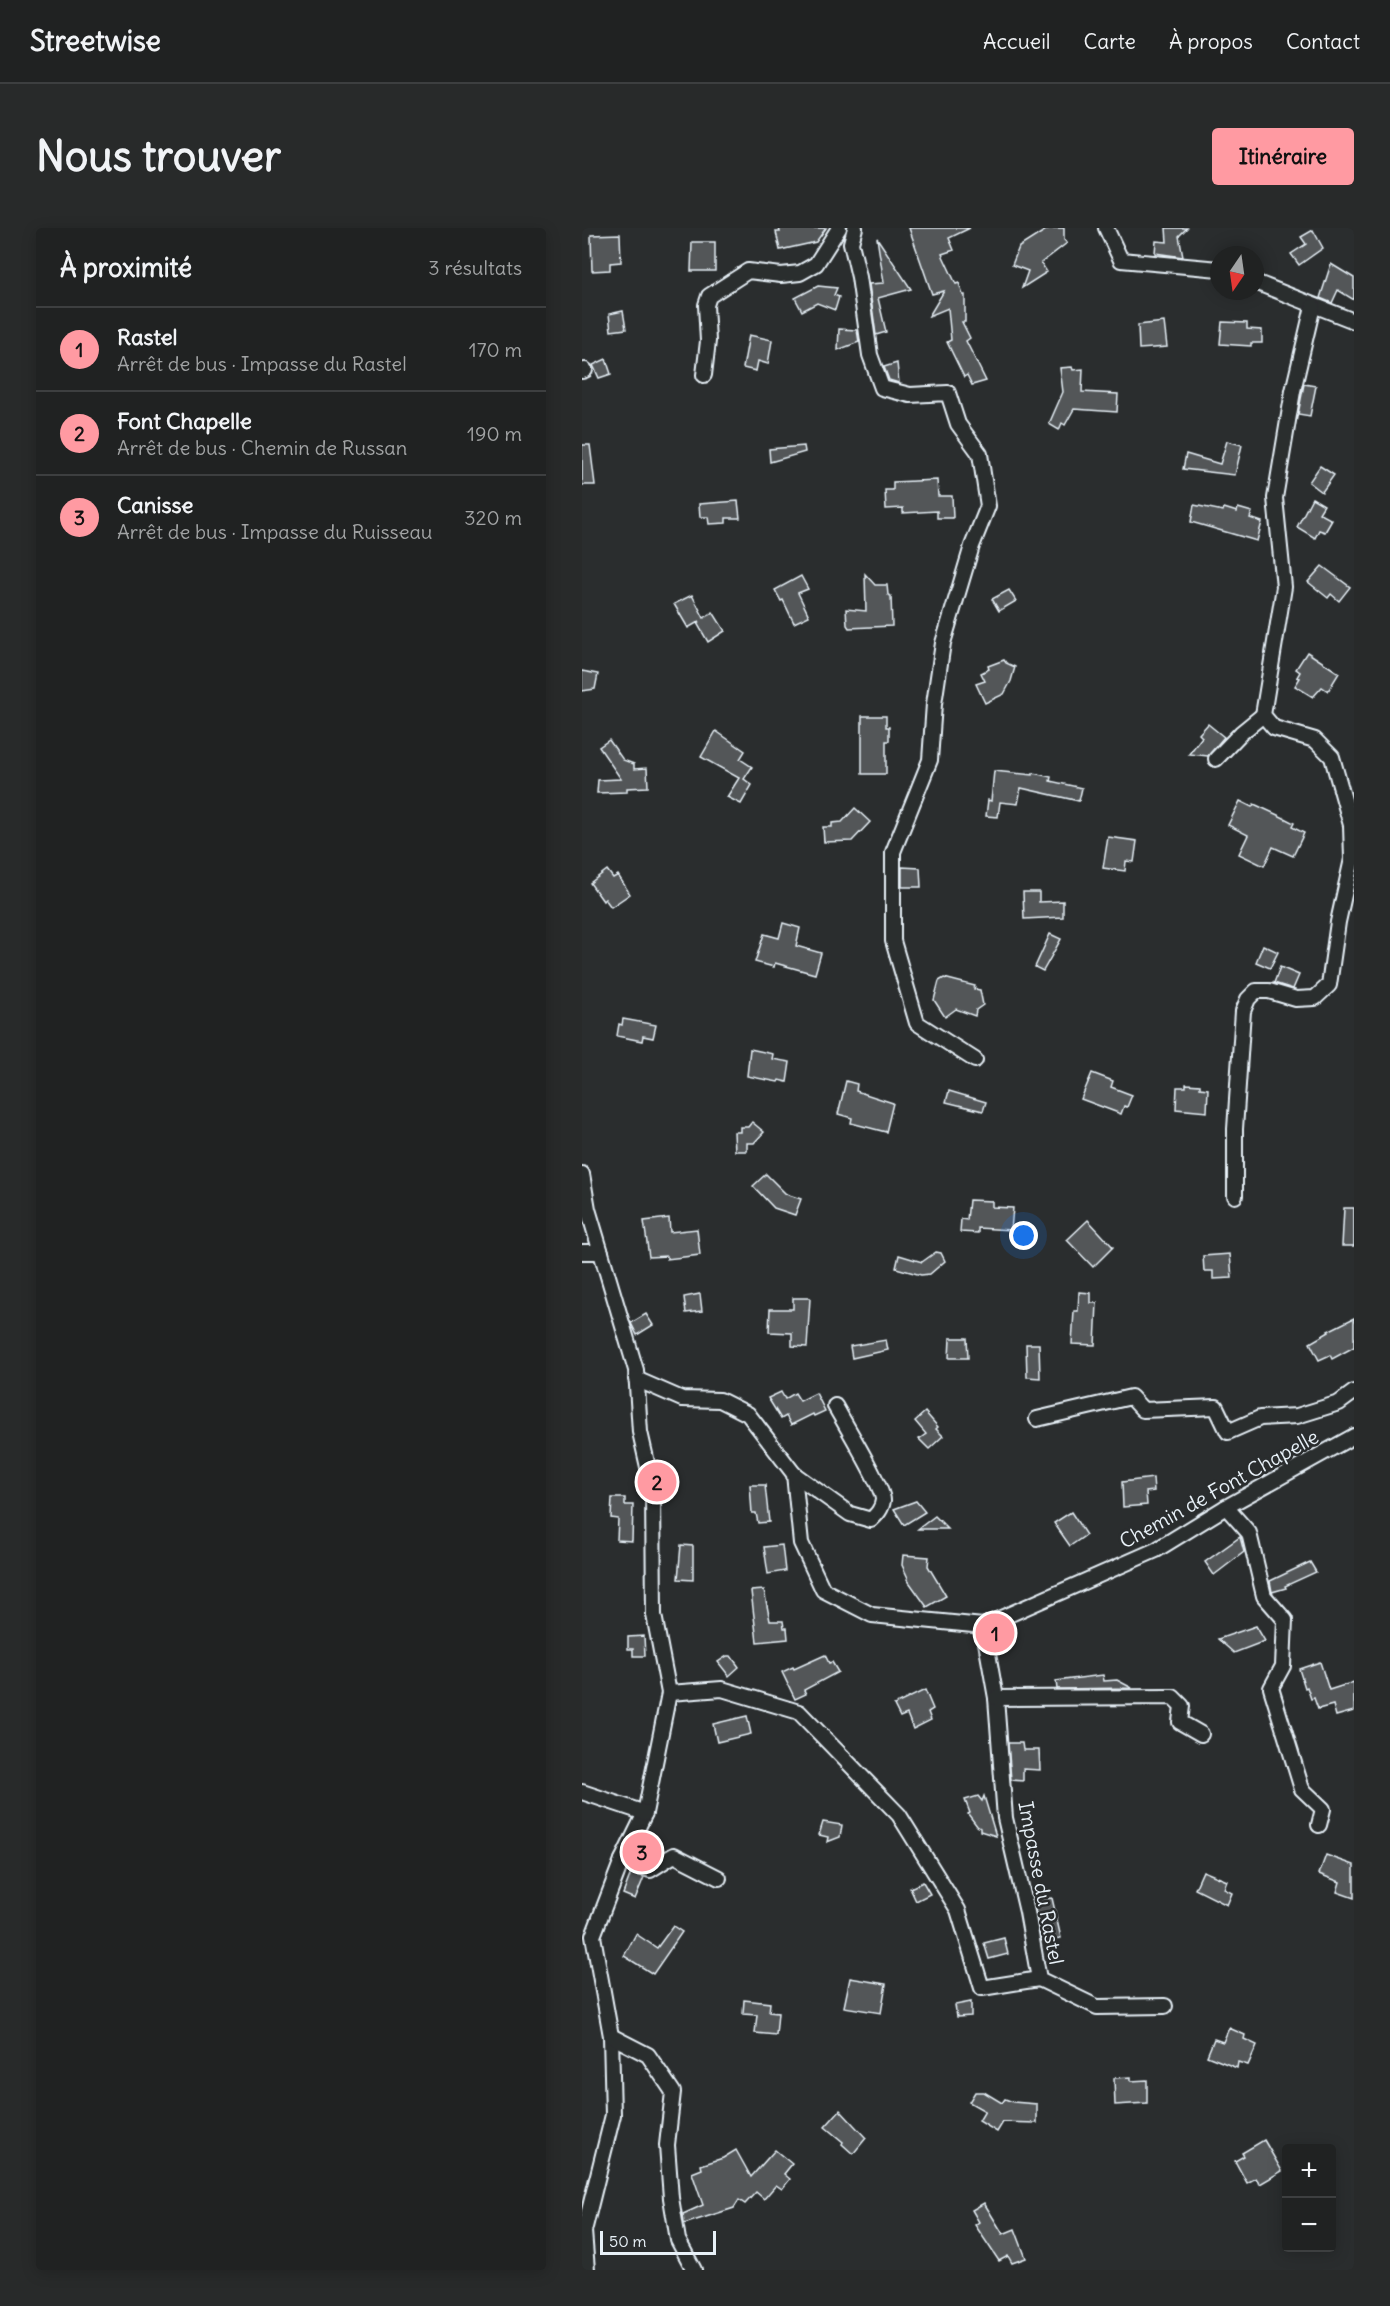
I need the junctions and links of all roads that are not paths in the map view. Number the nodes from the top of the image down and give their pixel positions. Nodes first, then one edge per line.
1 (839, 228) edge
2 (855, 228) edge
3 (1106, 228) edge
4 (1210, 268) edge
5 (1264, 286) edge
6 (1313, 306) junction
7 (1354, 321) edge
8 (704, 375) dead end
9 (1263, 715) junction
10 (1216, 759) dead end
11 (975, 1060) dead end
12 (582, 1174) edge
13 (1235, 1196) dead end
14 (582, 1252) edge
15 (601, 1252) junction
16 (636, 1379) junction
17 (1354, 1392) edge
18 (835, 1406) dead end
19 (1037, 1419) dead end
20 (1354, 1436) edge
21 (794, 1474) junction
22 (1226, 1507) junction
23 (983, 1626) junction
24 (669, 1693) junction
25 (996, 1698) junction
26 (1201, 1734) dead end
27 (582, 1792) edge
28 (645, 1813) junction
29 (1319, 1825) dead end
30 (622, 1860) junction
31 (719, 1878) dead end
32 (587, 1940) edge
33 (1040, 1979) junction
34 (1165, 2006) dead end
35 (611, 2036) junction
36 (587, 2270) edge
37 (694, 2270) edge

1 - 8 street
2 - 11 street
3 - 4 street
5 - 6 street
6 - 7 street
6 - 9 street
9 - 10 street
9 - 13 street
12 - 15 street
14 - 15 street
15 - 16 street
16 - 21 street
16 - 24 street
17 - 19 street
18 - 21 street
20 - 22 street, Chemin de Font Chapelle
21 - 23 street, Chemin de Font Chapelle
22 - 23 street, Chemin de Font Chapelle
22 - 29 street
23 - 25 street, Impasse du Rastel
24 - 28 street
24 - 33 street
25 - 26 street
25 - 33 street, Impasse du Rastel
27 - 28 street
28 - 30 street
30 - 31 street
30 - 32 street
32 - 35 street
33 - 34 street, Impasse du Rastel
35 - 36 street
35 - 37 street

